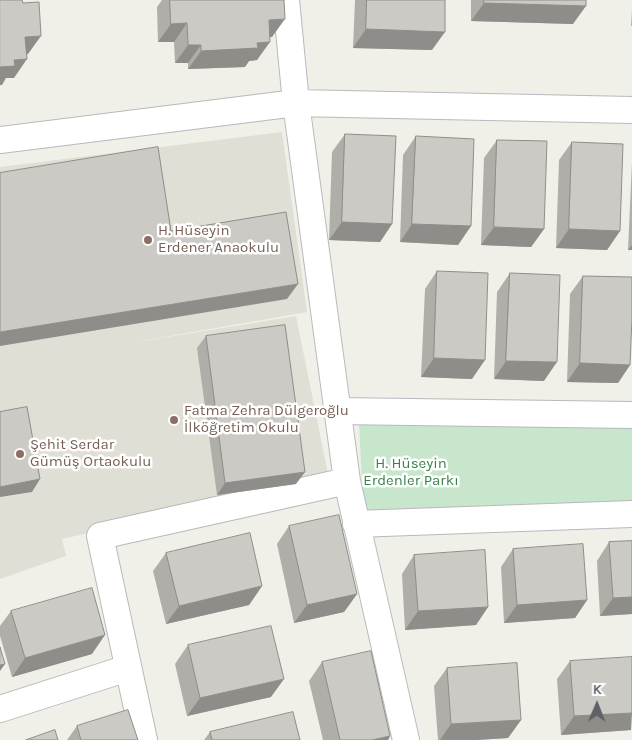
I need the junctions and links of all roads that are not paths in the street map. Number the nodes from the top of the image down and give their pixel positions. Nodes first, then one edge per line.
1 (286, 0) edge
2 (296, 103) junction
3 (632, 110) edge
4 (0, 140) edge
5 (337, 410) junction
6 (632, 415) edge
7 (347, 481) junction
8 (632, 514) edge
9 (356, 524) junction
10 (128, 668) junction
11 (0, 709) edge
12 (144, 740) edge
13 (406, 740) edge

1 - 2 street
2 - 3 street
2 - 4 street
2 - 5 street
5 - 6 street
5 - 7 street
7 - 9 street
7 - 10 street
8 - 9 street
9 - 13 street
10 - 11 street
10 - 12 street

